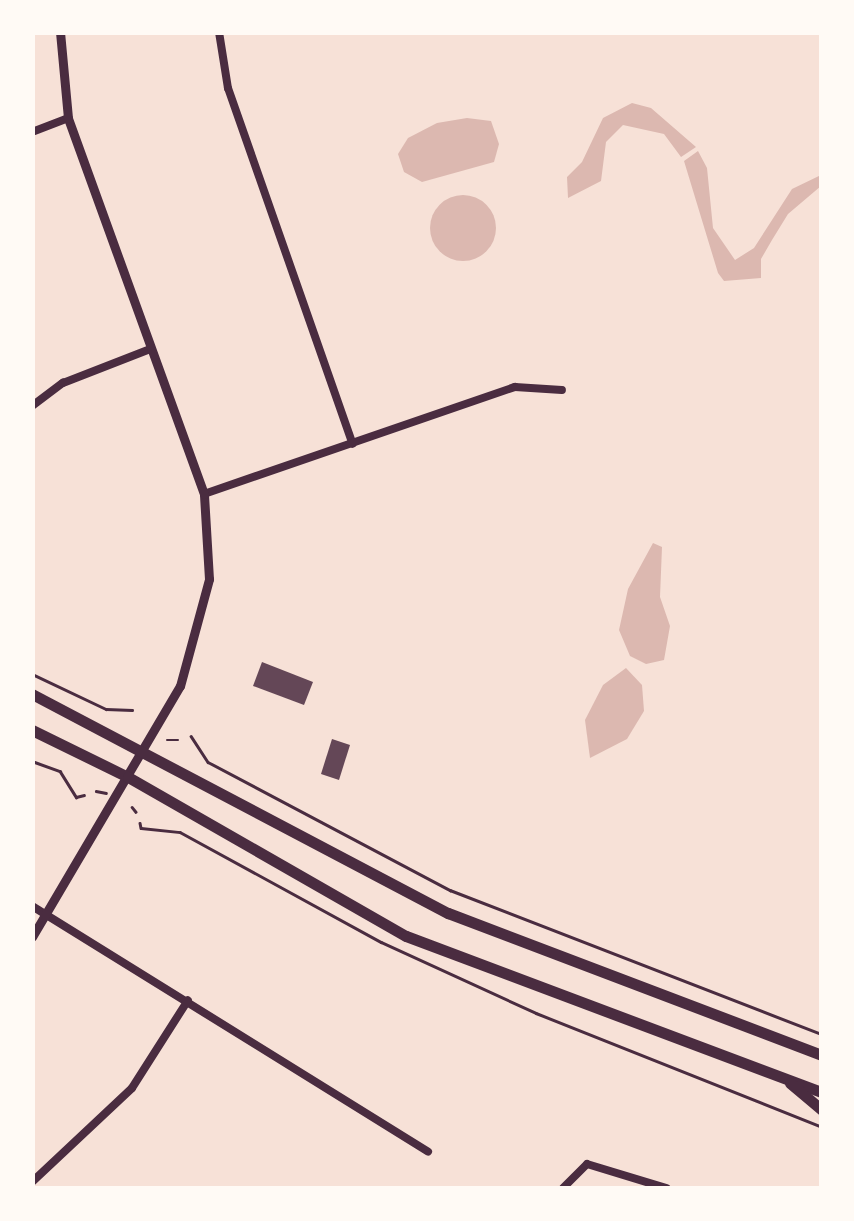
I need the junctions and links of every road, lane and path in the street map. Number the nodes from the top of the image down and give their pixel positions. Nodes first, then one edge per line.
1 (60, 32) edge
2 (219, 32) edge
3 (68, 118) junction
4 (32, 132) edge
5 (150, 349) junction
6 (562, 390) dead end
7 (32, 406) edge
8 (353, 444) junction
9 (204, 494) junction
10 (32, 674) edge
11 (32, 694) edge
12 (132, 710) dead end
13 (32, 730) edge
14 (191, 736) dead end
15 (167, 740) dead end
16 (178, 740) dead end
17 (143, 750) junction
18 (32, 761) edge
19 (128, 777) junction
20 (96, 791) dead end
21 (107, 794) dead end
22 (84, 795) dead end
23 (132, 807) dead end
24 (136, 812) dead end
25 (140, 822) dead end
26 (32, 906) edge
27 (46, 915) junction
28 (32, 937) edge
29 (188, 1000) junction
30 (822, 1034) edge
31 (822, 1055) edge
32 (783, 1077) junction
33 (822, 1092) edge
34 (822, 1110) edge
35 (822, 1127) edge
36 (428, 1152) dead end
37 (32, 1182) edge
38 (563, 1188) edge
39 (666, 1188) edge

1 - 3 street
2 - 8 street
3 - 4 street
3 - 5 street
5 - 7 street
5 - 9 street
6 - 8 street
8 - 9 street
9 - 17 street
10 - 12 path
11 - 17 main road
13 - 19 main road
14 - 30 path
15 - 16 path
17 - 19 street
17 - 31 main road
18 - 22 path
19 - 27 street
19 - 32 main road
20 - 21 path
23 - 24 path
25 - 35 path
26 - 27 street
27 - 28 street
27 - 29 street
29 - 36 street
29 - 37 street
32 - 33 main road
32 - 34 main road
38 - 39 street

